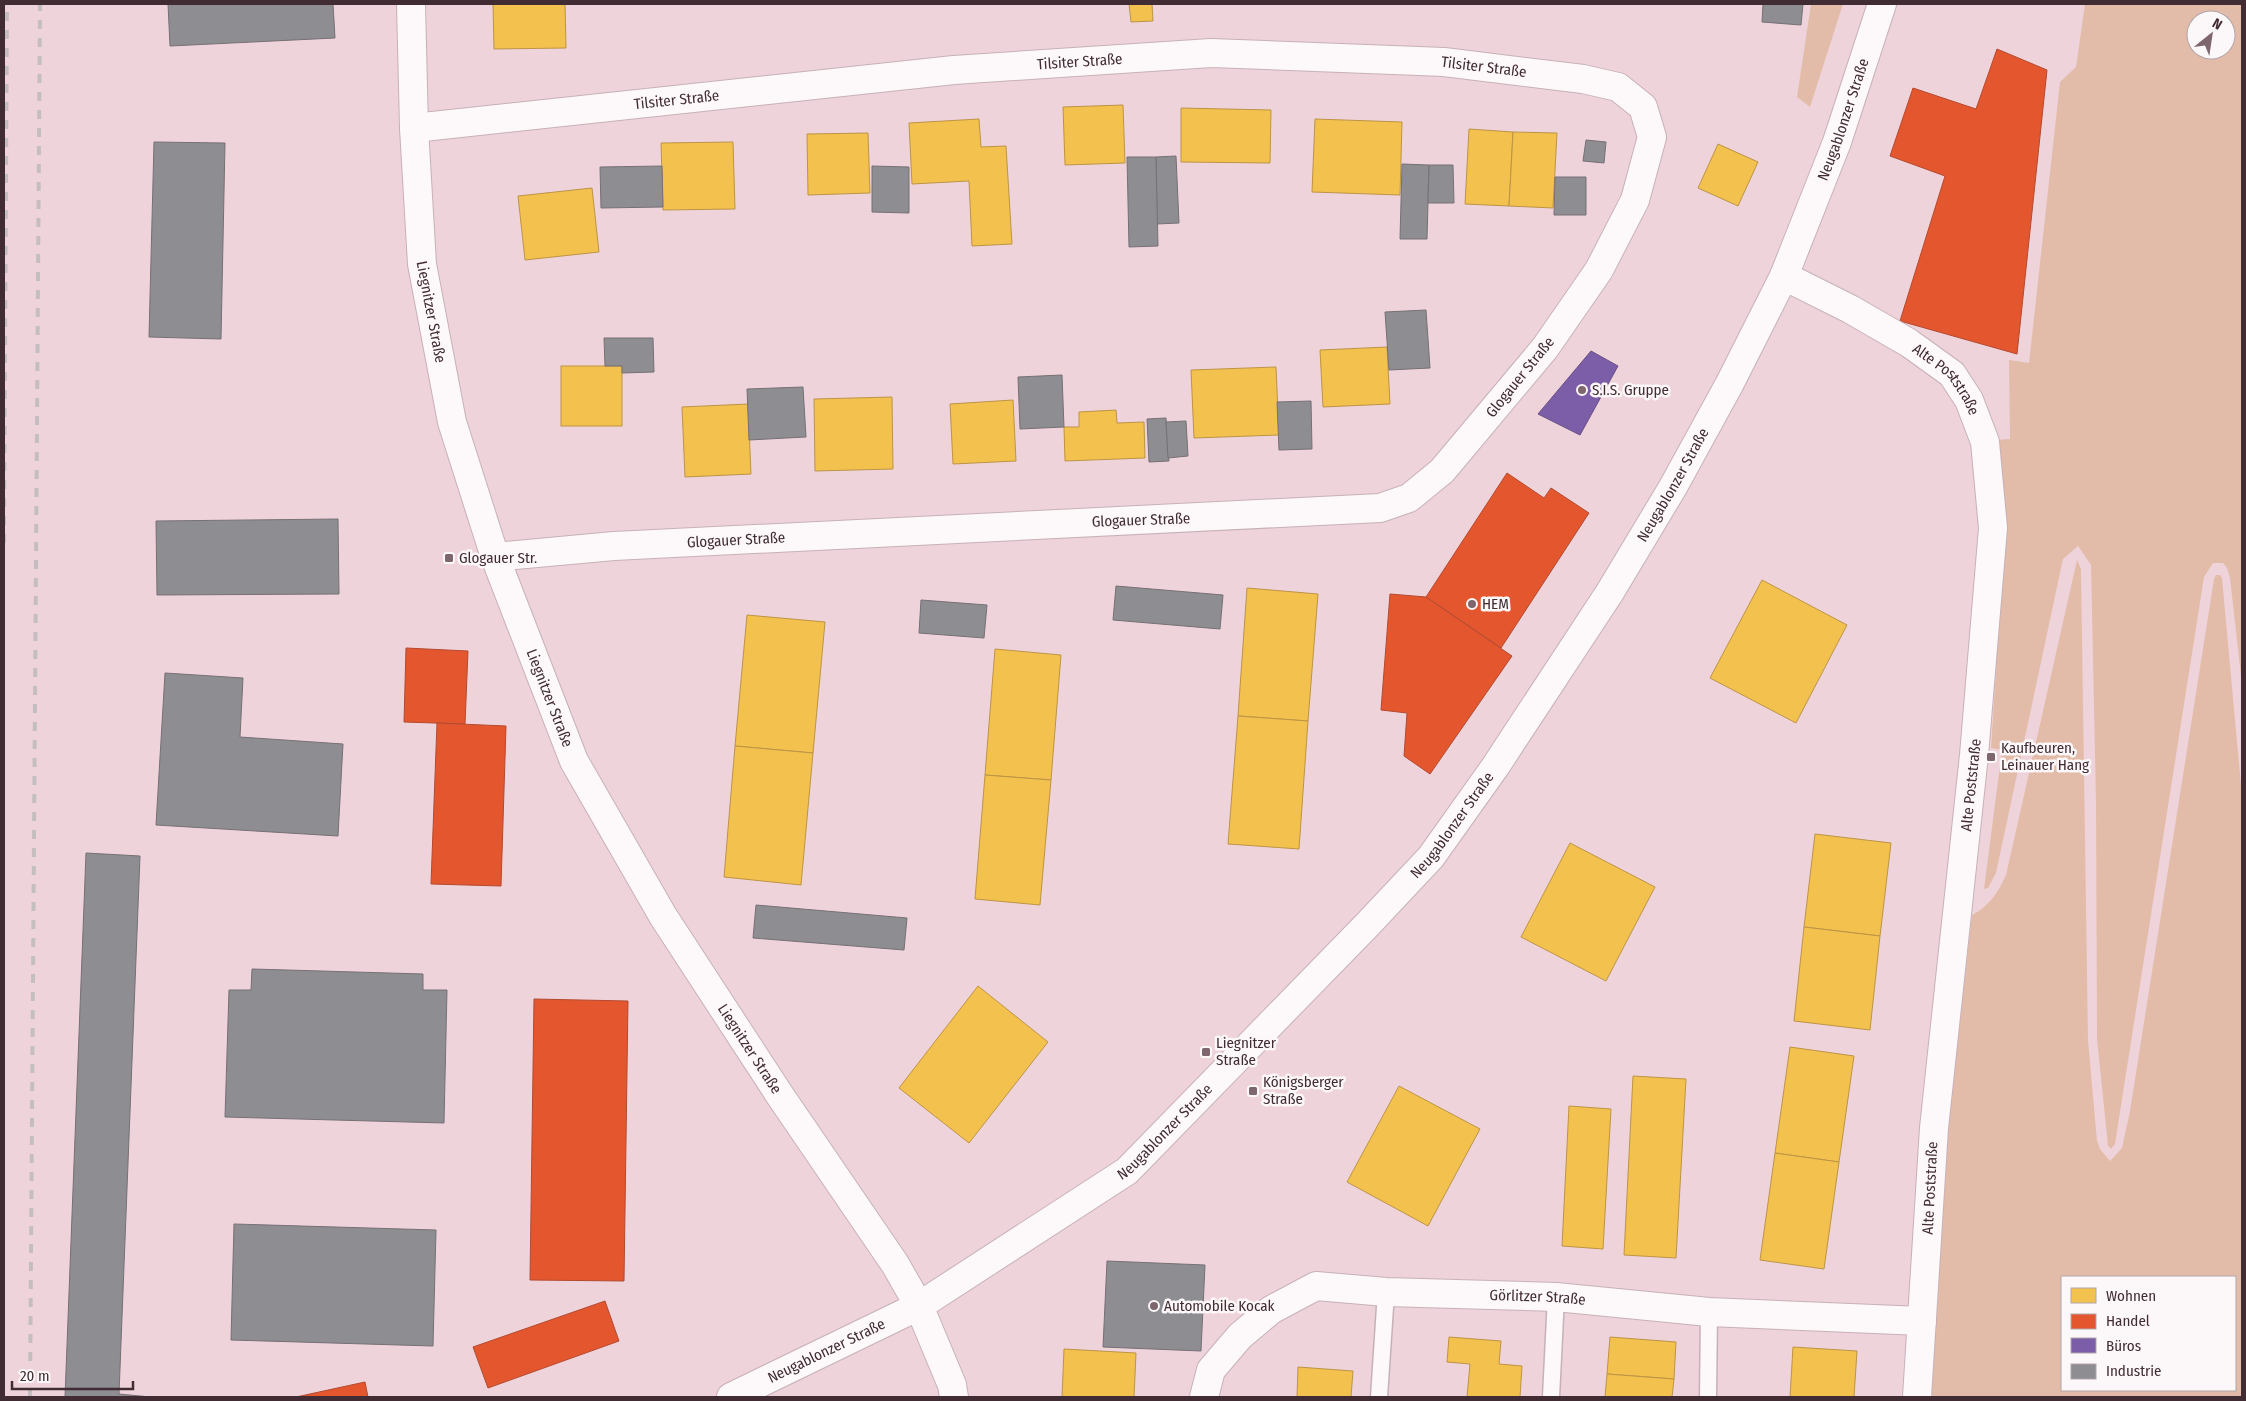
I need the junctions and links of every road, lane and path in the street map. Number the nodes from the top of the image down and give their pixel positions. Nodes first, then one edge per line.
1 (411, 4) edge
2 (1882, 4) edge
3 (414, 128) junction
4 (1635, 200) joint
5 (1784, 276) junction
6 (495, 557) junction
7 (1386, 1292) junction
8 (1556, 1297) junction
9 (919, 1306) junction
10 (1709, 1312) junction
11 (1922, 1321) junction
12 (730, 1397) edge
13 (954, 1397) edge
14 (1204, 1397) edge
15 (1379, 1397) edge
16 (1551, 1397) edge
17 (1708, 1397) edge
18 (1916, 1397) edge

1 - 3 street, Liegnitzer Straße
2 - 5 street, Neugablonzer Straße
3 - 4 street, Tilsiter Straße
3 - 6 street, Liegnitzer Straße
4 - 6 street, Glogauer Straße
5 - 9 street, Neugablonzer Straße
5 - 11 street, Alte Poststraße
6 - 9 street, Liegnitzer Straße
7 - 8 street, Görlitzer Straße
7 - 14 street, Görlitzer Straße
7 - 15 lane
8 - 10 street, Görlitzer Straße
8 - 16 lane
9 - 12 street, Neugablonzer Straße
9 - 13 street
10 - 11 street, Görlitzer Straße
10 - 17 lane
11 - 18 street, Alte Poststraße

